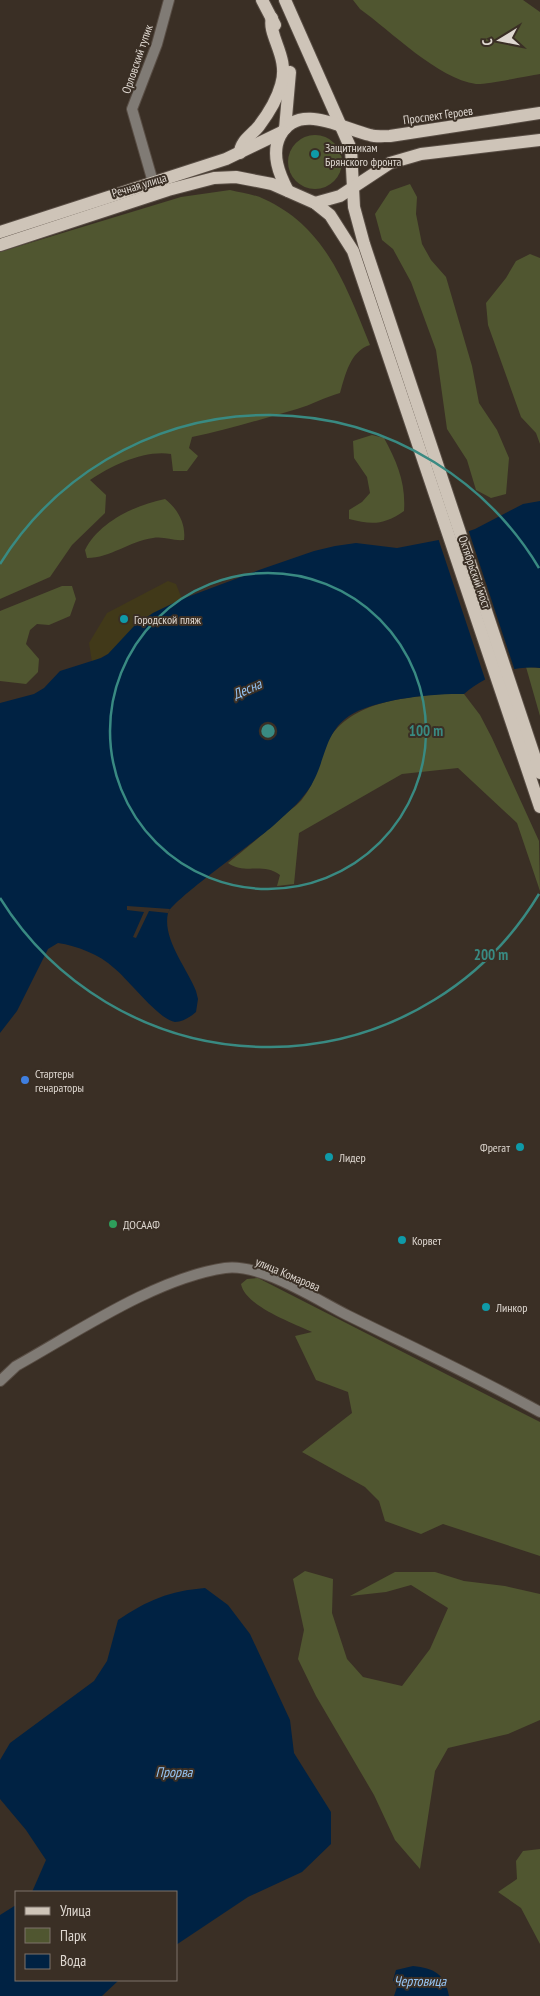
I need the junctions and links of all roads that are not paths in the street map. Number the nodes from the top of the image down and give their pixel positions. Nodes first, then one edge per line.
1 (169, 0) edge
2 (262, 0) edge
3 (285, 0) edge
4 (272, 18) junction
5 (540, 113) edge
6 (340, 126) junction
7 (284, 130) junction
8 (540, 140) edge
9 (240, 153) junction
10 (153, 182) junction
11 (352, 186) junction
12 (288, 190) junction
13 (315, 203) junction
14 (0, 232) edge
15 (0, 245) edge
16 (540, 773) edge
17 (540, 807) edge
18 (0, 1381) edge
19 (540, 1412) edge

1 - 10 street, Орловский тупик
2 - 4 main road
3 - 6 main road
4 - 7 main road
4 - 9 main road
5 - 6 main road, Проспект Героев
6 - 7 main road
6 - 11 main road
7 - 9 main road, Речная улица
7 - 12 main road
8 - 11 main road
9 - 10 main road, Речная улица
10 - 14 main road, Речная улица
11 - 13 main road
11 - 16 main road, Октябрьский мост
12 - 13 main road
12 - 15 main road, Речная улица
13 - 17 main road, Октябрьский мост
18 - 19 street, улица Комарова

